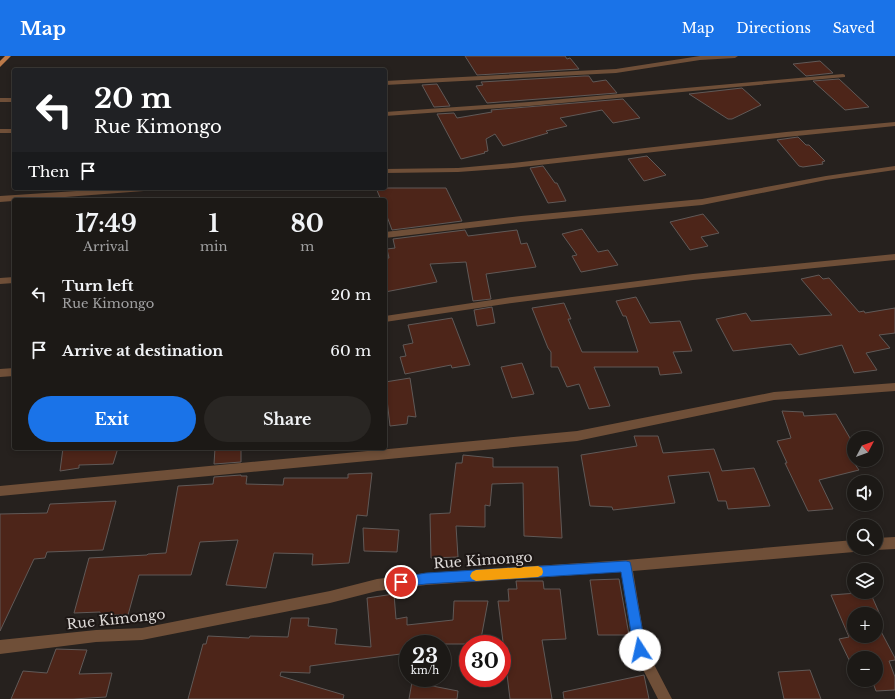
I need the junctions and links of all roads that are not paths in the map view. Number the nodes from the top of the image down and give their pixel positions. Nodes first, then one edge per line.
1 (8, 56) edge
2 (735, 56) edge
3 (1, 63) edge
4 (843, 76) dead end
5 (387, 83) edge
6 (0, 100) edge
7 (12, 100) edge
8 (387, 114) edge
9 (895, 124) edge
10 (0, 131) edge
11 (12, 131) edge
12 (895, 168) edge
13 (387, 171) edge
14 (131, 190) edge
15 (26, 198) edge
16 (12, 199) edge
17 (0, 200) edge
18 (387, 235) edge
19 (895, 256) edge
20 (12, 280) edge
21 (0, 281) edge
22 (387, 319) edge
23 (12, 372) edge
24 (0, 374) edge
25 (895, 387) edge
26 (0, 491) edge
27 (895, 543) edge
28 (883, 544) edge
29 (847, 547) edge
30 (626, 566) junction
31 (0, 647) edge
32 (665, 699) edge

1 - 3 main road
2 - 5 street
4 - 8 street
6 - 7 street
9 - 13 street
10 - 11 street
12 - 18 street
14 - 15 street
16 - 17 street
19 - 22 street
20 - 21 street
23 - 24 street
25 - 26 street
27 - 28 street
29 - 30 street, Rue Kimongo
30 - 31 street, Rue Kimongo
30 - 32 street

